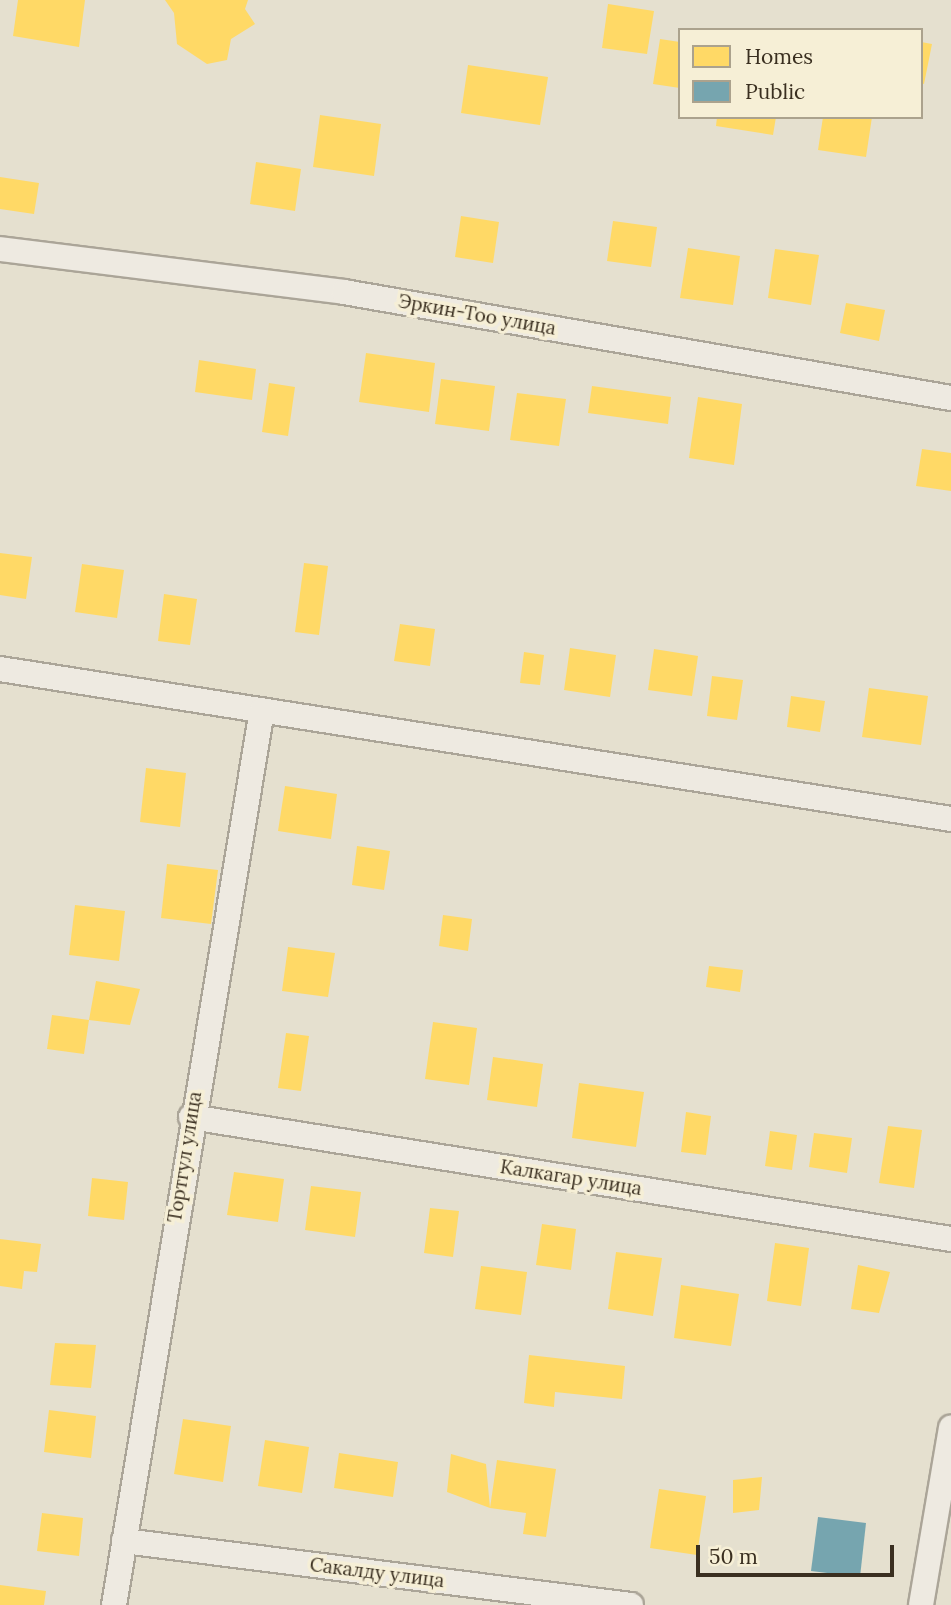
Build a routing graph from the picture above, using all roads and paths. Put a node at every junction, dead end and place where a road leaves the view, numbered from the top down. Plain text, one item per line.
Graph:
1 (0, 249) edge
2 (951, 398) edge
3 (0, 669) edge
4 (262, 710) junction
5 (951, 820) edge
6 (191, 1117) junction
7 (951, 1239) edge
8 (951, 1428) edge
9 (124, 1541) junction
10 (114, 1605) edge
11 (631, 1605) edge
12 (921, 1605) edge

1 - 2 street, Эркин-Тоо улица
3 - 4 street
4 - 5 street
4 - 6 street, Тортгул улица
6 - 7 street, Калкагар улица
6 - 9 street, Тортгул улица
8 - 12 street
9 - 10 street, Тортгул улица
9 - 11 street, Сакалду улица

